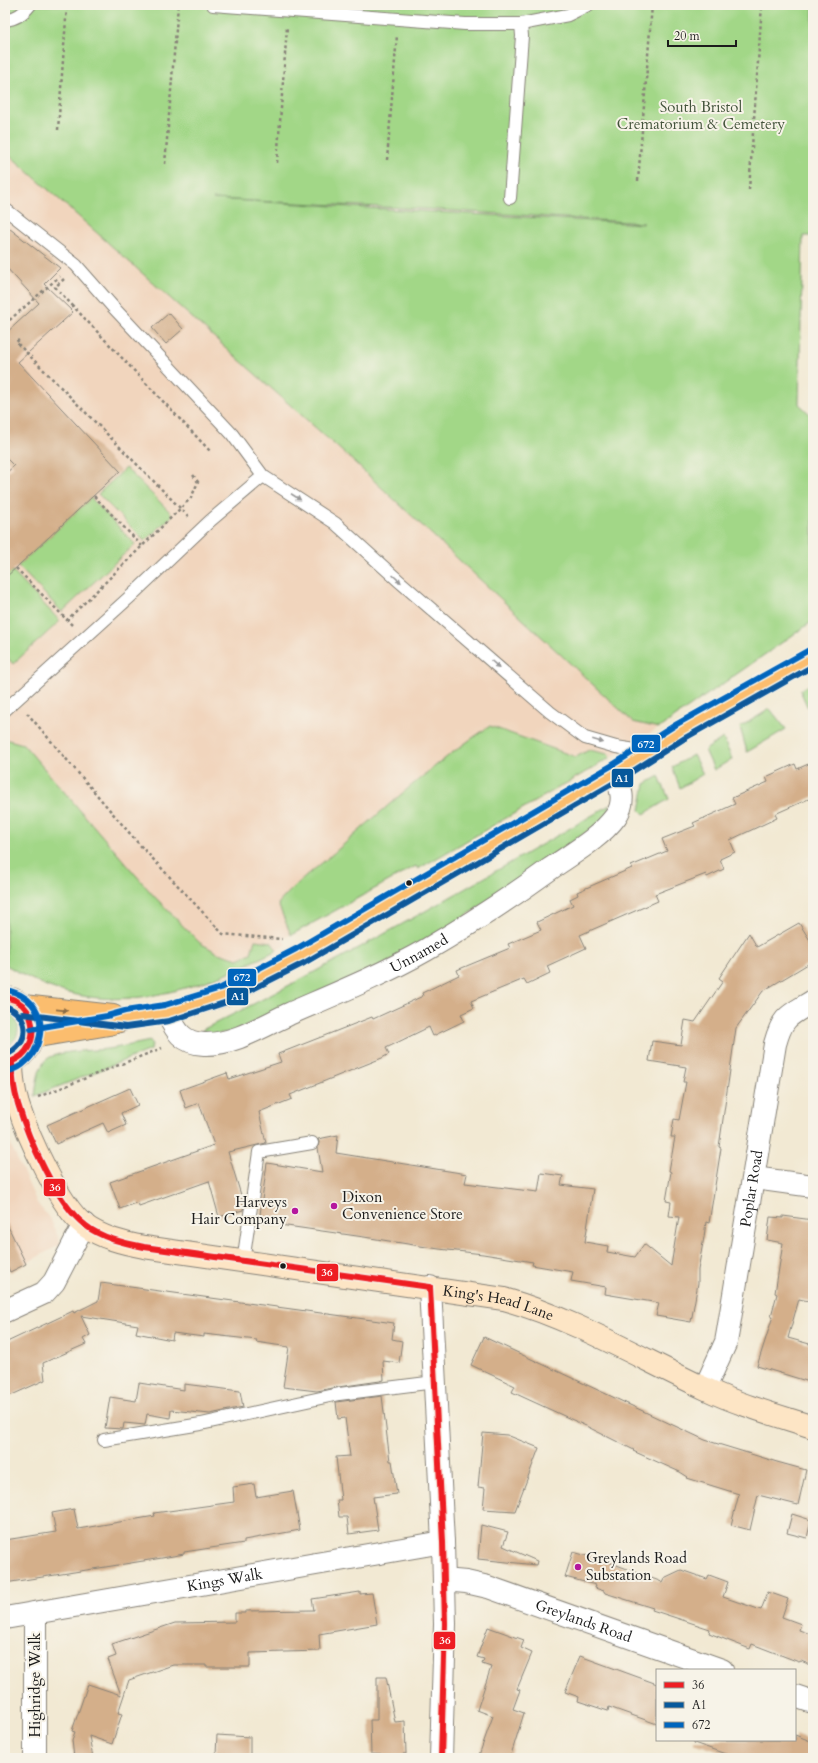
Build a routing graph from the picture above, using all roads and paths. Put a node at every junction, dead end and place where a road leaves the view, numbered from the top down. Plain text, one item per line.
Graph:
1 (30, 5) edge
2 (67, 5) edge
3 (178, 5) edge
4 (213, 5) edge
5 (588, 5) edge
6 (652, 5) edge
7 (762, 5) edge
8 (288, 11) junction
9 (398, 19) junction
10 (5, 20) edge
11 (522, 24) junction
12 (58, 130) dead end
13 (387, 160) dead end
14 (277, 163) dead end
15 (165, 164) dead end
16 (638, 181) dead end
17 (749, 190) dead end
18 (510, 198) dead end
19 (5, 209) edge
20 (5, 324) edge
21 (19, 340) dead end
22 (210, 451) dead end
23 (193, 475) dead end
24 (263, 476) junction
25 (94, 496) dead end
26 (181, 508) junction
27 (202, 529) junction
28 (142, 546) junction
29 (16, 568) dead end
30 (67, 620) junction
31 (75, 629) dead end
32 (813, 657) edge
33 (16, 700) junction
34 (5, 710) edge
35 (649, 752) junction
36 (615, 773) junction
37 (300, 956) junction
38 (14, 1001) edge
39 (813, 1001) edge
40 (168, 1013) junction
41 (126, 1018) junction
42 (32, 1037) junction
43 (185, 1039) junction
44 (8, 1063) edge
45 (18, 1105) junction
46 (312, 1143) dead end
47 (754, 1178) junction
48 (813, 1186) edge
49 (84, 1224) junction
50 (244, 1262) junction
51 (430, 1287) junction
52 (5, 1311) edge
53 (435, 1382) junction
54 (705, 1388) junction
55 (813, 1427) edge
56 (104, 1440) dead end
57 (444, 1542) junction
58 (444, 1580) junction
59 (35, 1613) junction
60 (5, 1618) edge
61 (719, 1669) edge
62 (796, 1696) edge
63 (813, 1702) edge
64 (35, 1758) edge
65 (441, 1758) edge

1 - 10 lane
2 - 12 path
3 - 15 path
4 - 8 lane
5 - 11 lane
6 - 16 path
7 - 17 path
8 - 9 lane
8 - 14 path
9 - 11 lane
9 - 13 path
11 - 18 lane
19 - 24 lane
20 - 22 path
21 - 26 path
23 - 26 path
24 - 27 lane
24 -> 35 lane
25 - 28 path
26 - 27 path
26 - 28 path
27 - 33 lane
28 - 30 path
29 - 30 path
30 - 31 path
32 - 35 highway
33 - 34 lane
33 - 37 path
35 - 36 highway
36 - 37 highway
36 - 43 street, Unnamed
37 - 40 highway
38 -> 41 highway
38 - 42 highway
39 - 47 street, Poplar Road
40 - 41 highway
40 - 43 street
41 - 42 highway
42 - 44 highway
43 - 45 path
44 - 45 street, King's Head Lane
45 - 49 street, King's Head Lane
46 - 50 lane
47 - 48 street
47 - 54 street, Poplar Road
49 - 50 street, King's Head Lane
49 - 52 street
50 - 51 street, King's Head Lane
51 - 53 street
51 - 54 street, King's Head Lane
53 - 56 lane
53 - 57 street
54 - 55 street, King's Head Lane
57 - 58 street
57 - 59 street, Kings Walk
58 - 61 street, Greylands Road
58 - 65 street
59 - 60 street, Kings Walk
59 - 64 street, Highridge Walk
62 - 63 street

